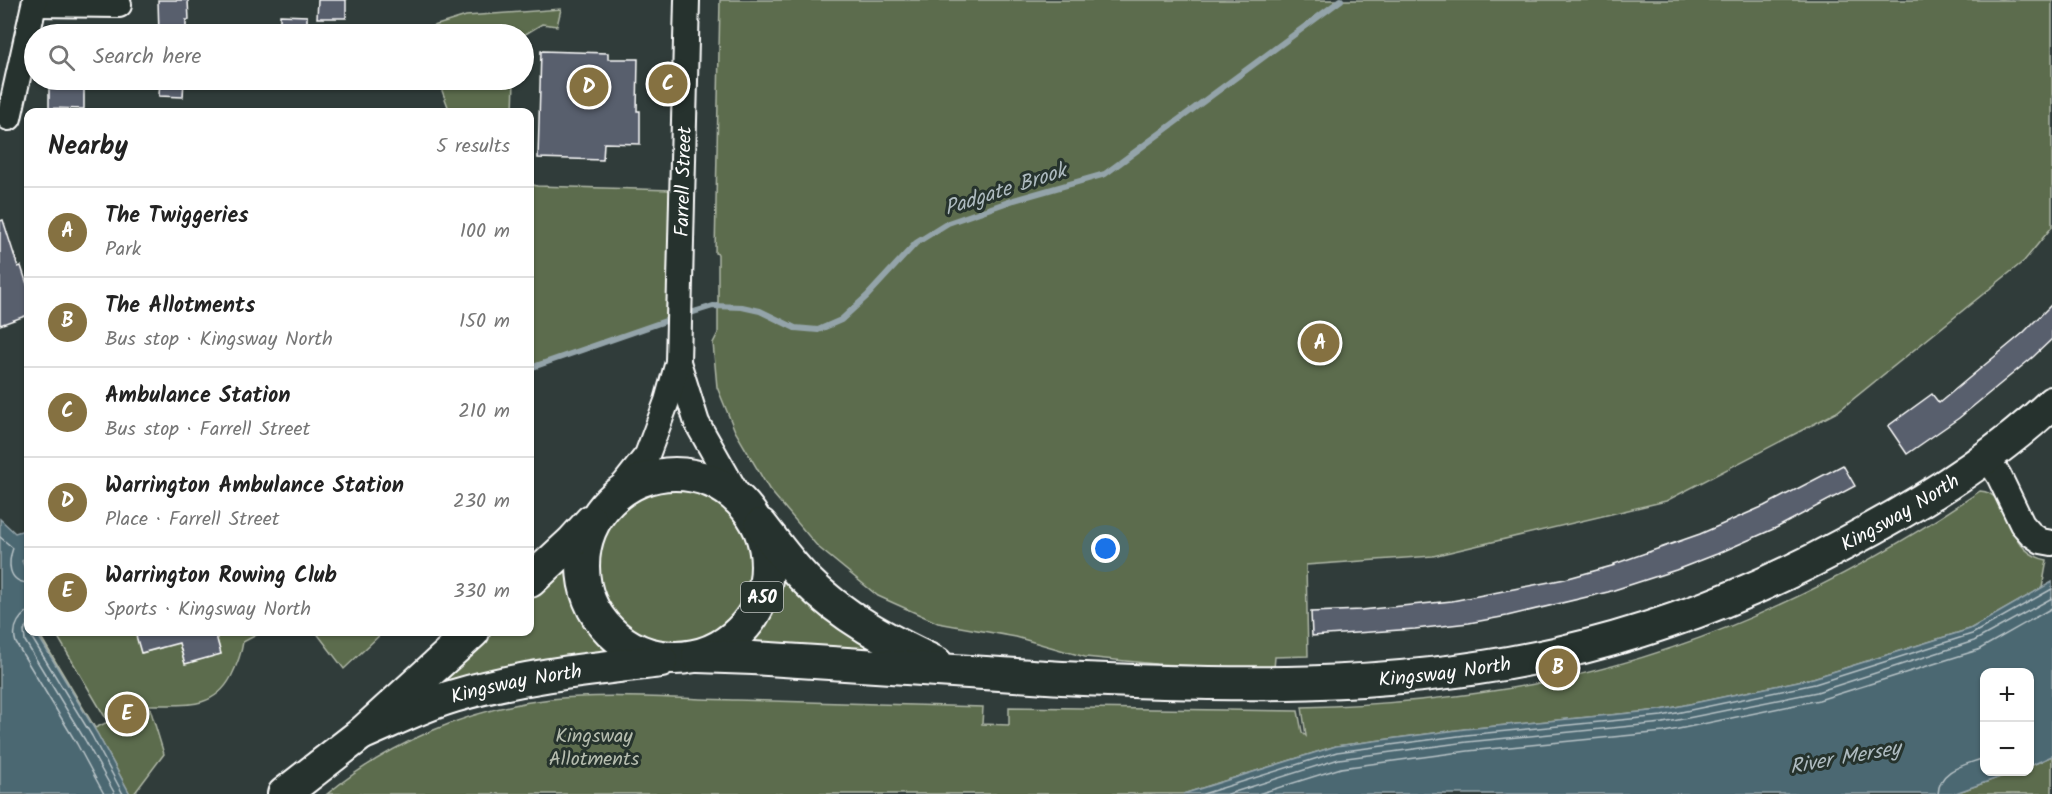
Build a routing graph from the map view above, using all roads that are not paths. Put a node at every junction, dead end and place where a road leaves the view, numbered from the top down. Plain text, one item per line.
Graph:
1 (687, 0) edge
2 (35, 2) edge
3 (119, 5) dead end
4 (30, 24) edge
5 (24, 51) edge
6 (9, 118) dead end
7 (678, 355) junction
8 (2052, 403) edge
9 (1986, 456) junction
10 (609, 501) junction
11 (747, 508) junction
12 (2052, 543) edge
13 (534, 577) edge
14 (469, 636) edge
15 (687, 658) junction
16 (953, 671) junction
17 (361, 734) junction
18 (284, 794) edge

1 - 7 street, Farrell Street
2 - 3 street
2 - 4 street
5 - 6 street
7 - 10 street, Farrell Street
7 - 11 street, Farrell Street
8 - 9 main road, Kingsway North / A50
9 - 12 street
9 - 16 main road, Kingsway North / A50
10 - 11 main road, A50
10 - 13 main road, A50
10 - 15 main road, A50
11 - 15 main road, A50
11 - 16 main road, Kingsway North / A50
14 - 17 main road, Kingsway North / A50
15 - 16 main road, Kingsway North / A50
15 - 17 main road, Kingsway North / A50
17 - 18 main road, Kingsway North / A50

